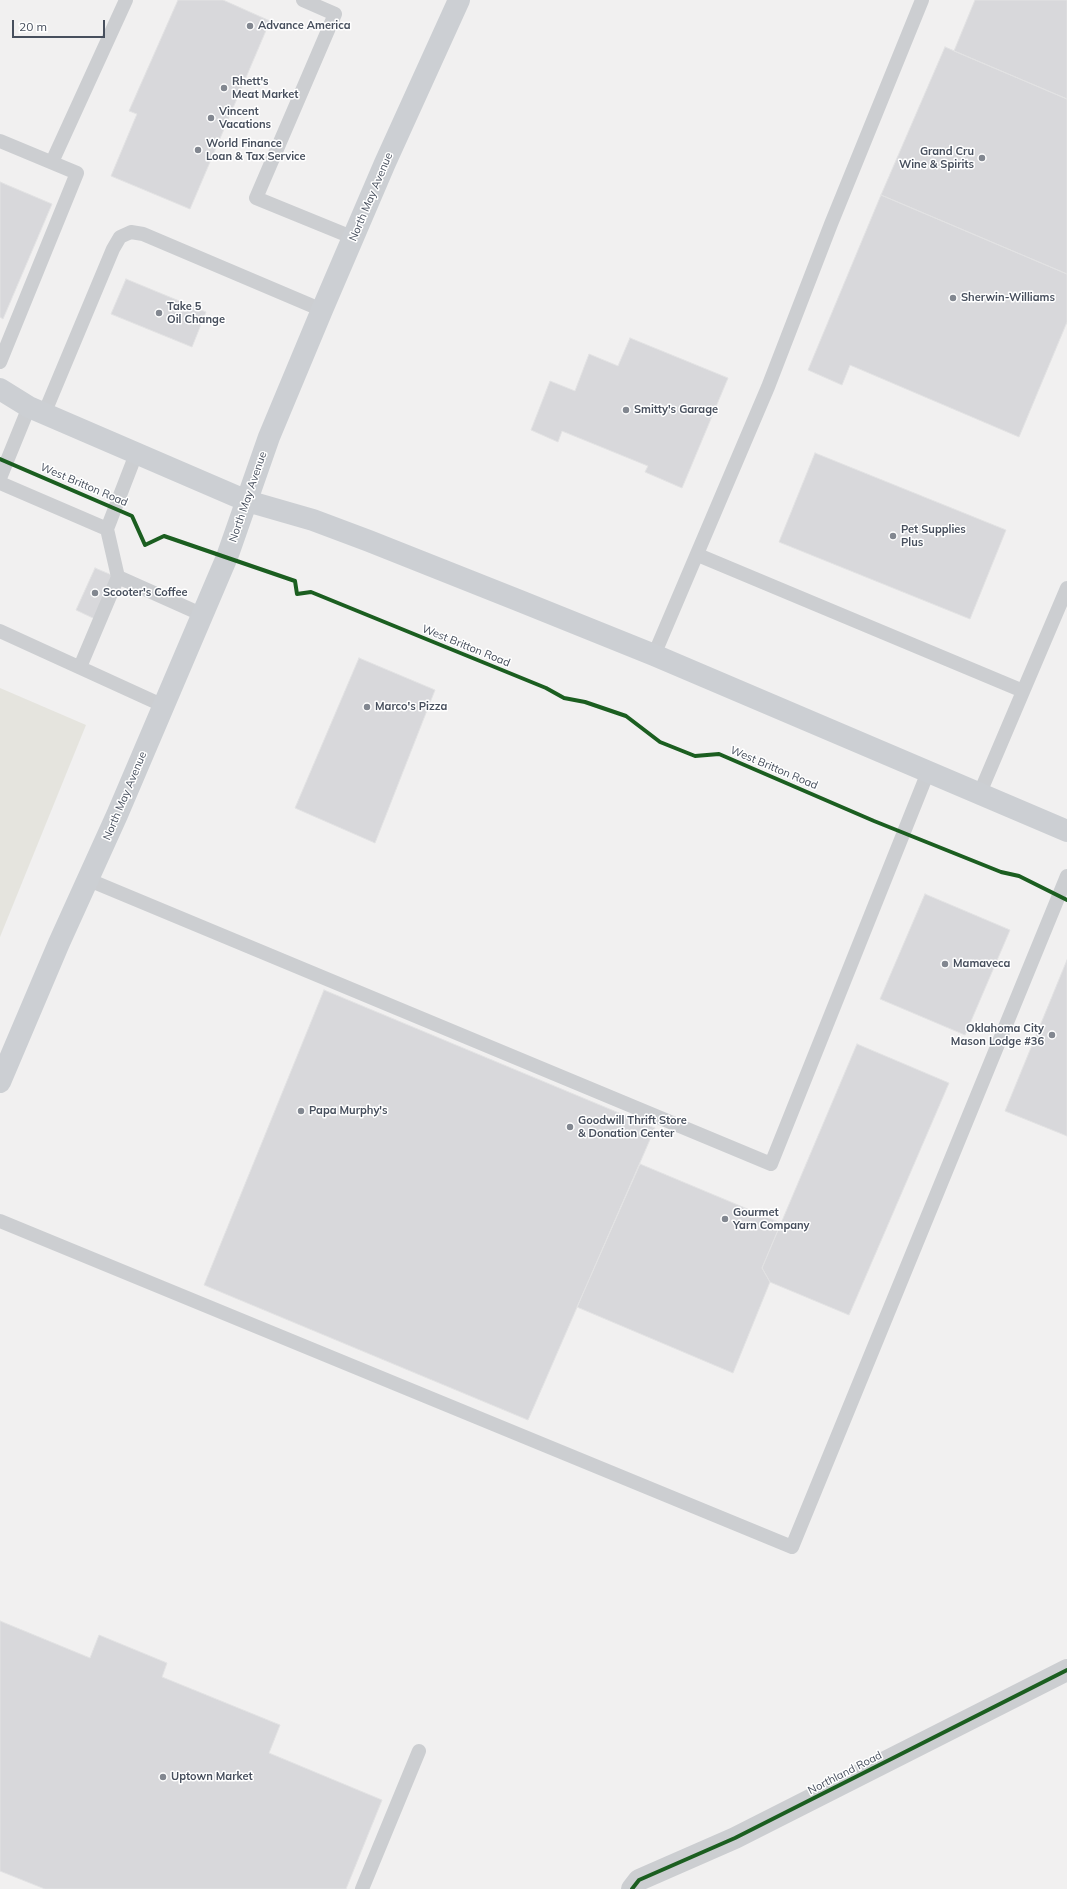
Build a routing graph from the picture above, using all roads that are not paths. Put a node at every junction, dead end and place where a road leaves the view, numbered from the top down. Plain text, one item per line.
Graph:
1 (126, 0) edge
2 (304, 0) edge
3 (459, 0) edge
4 (922, 0) edge
5 (0, 141) edge
6 (52, 162) junction
7 (354, 238) junction
8 (322, 310) junction
9 (0, 362) edge
10 (0, 389) edge
11 (36, 411) junction
12 (136, 454) junction
13 (0, 478) edge
14 (0, 484) edge
15 (247, 501) junction
16 (107, 529) junction
17 (698, 555) junction
18 (118, 577) junction
19 (1067, 588) edge
20 (203, 616) junction
21 (0, 631) edge
22 (654, 655) junction
23 (80, 667) junction
24 (1023, 691) junction
25 (164, 706) junction
26 (928, 772) junction
27 (979, 794) junction
28 (1067, 831) edge
29 (1067, 876) edge
30 (89, 880) junction
31 (0, 1082) edge
32 (0, 1221) edge
33 (1067, 1670) edge
34 (419, 1751) dead end
35 (362, 1889) edge
36 (632, 1889) edge

1 - 6 lane
2 - 7 lane
3 - 7 main road, North May Avenue
4 - 17 lane
5 - 6 lane
6 - 9 lane
7 - 8 main road, North May Avenue
8 - 11 lane
8 - 15 main road, North May Avenue
10 - 11 main road
11 - 12 main road
11 - 13 lane
12 - 15 main road
12 - 16 lane
14 - 16 lane
15 - 20 main road, North May Avenue
15 - 22 main road
16 - 18 lane
17 - 22 lane
17 - 24 lane
18 - 20 lane
18 - 23 lane
19 - 24 lane
20 - 25 main road, North May Avenue
21 - 23 lane
22 - 26 main road
23 - 25 lane
24 - 27 lane
25 - 30 main road, North May Avenue
26 - 27 main road
26 - 30 lane
27 - 28 main road
29 - 32 lane
30 - 31 main road, North May Avenue
33 - 36 street, Northland Road
34 - 35 lane

